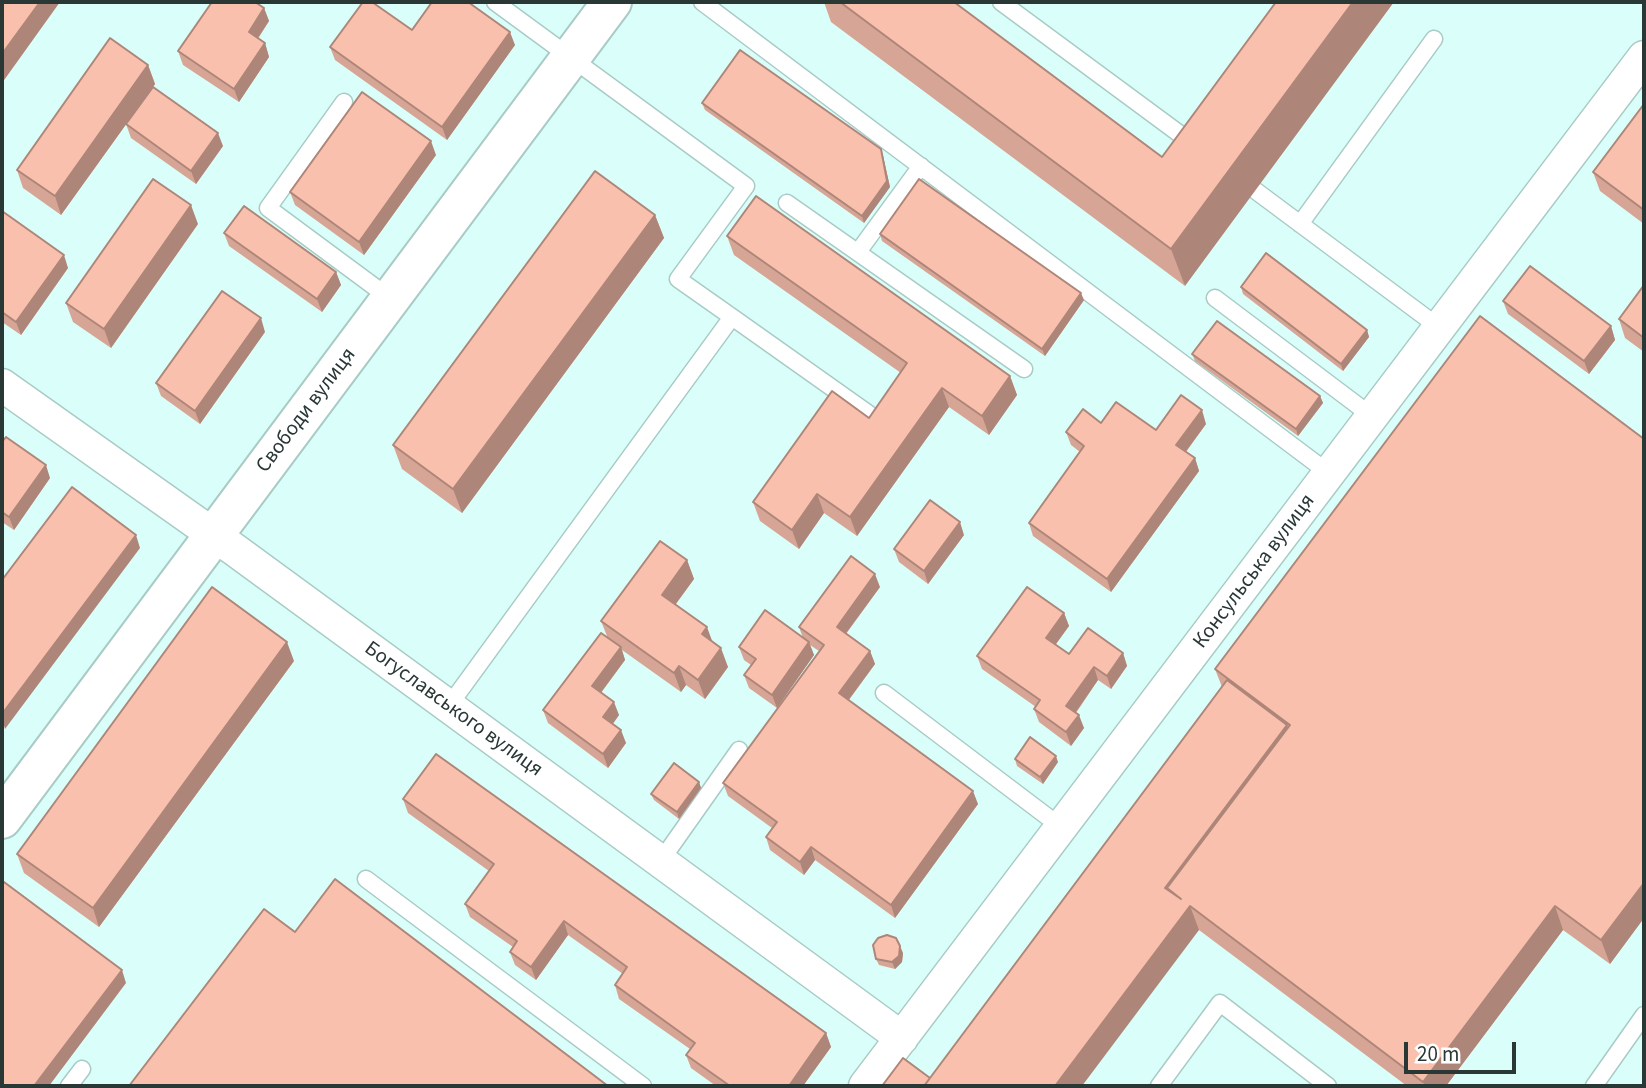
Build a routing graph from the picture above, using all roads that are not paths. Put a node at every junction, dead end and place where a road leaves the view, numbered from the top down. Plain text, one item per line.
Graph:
1 (495, 2) edge
2 (612, 2) edge
3 (702, 2) edge
4 (1001, 2) edge
5 (1434, 39) dead end
6 (571, 57) junction
7 (1644, 57) edge
8 (344, 102) dead end
9 (1206, 154) edge
10 (920, 166) junction
11 (1256, 191) dead end
12 (787, 203) dead end
13 (1300, 223) junction
14 (858, 252) junction
15 (1215, 298) dead end
16 (391, 299) junction
17 (732, 317) junction
18 (1440, 328) junction
19 (1024, 369) dead end
20 (2, 384) edge
21 (869, 414) edge
22 (1373, 417) junction
23 (1330, 474) junction
24 (214, 536) junction
25 (884, 693) dead end
26 (448, 707) junction
27 (739, 750) dead end
28 (2, 819) edge
29 (1061, 827) junction
30 (660, 862) junction
31 (366, 879) dead end
32 (1644, 1015) edge
33 (902, 1038) junction
34 (82, 1069) dead end
35 (69, 1086) edge
36 (643, 1086) edge
37 (865, 1086) edge
38 (1159, 1086) edge
39 (1328, 1086) edge
40 (1594, 1086) edge

1 - 6 lane
2 - 6 main road, Свободи вулиця
3 - 10 lane
4 - 9 lane
5 - 13 lane
6 - 16 main road, Свободи вулиця
6 - 17 lane
7 - 18 street, Консульська вулиця
8 - 16 lane
10 - 14 lane
10 - 23 lane
11 - 13 lane
12 - 14 lane
13 - 18 lane
14 - 19 lane
15 - 22 lane
16 - 24 main road, Свободи вулиця
17 - 21 lane
17 - 26 lane
18 - 22 street, Консульська вулиця
20 - 24 street, Богуславського вулиця
22 - 23 street, Консульська вулиця
23 - 29 street, Консульська вулиця
24 - 26 street, Богуславського вулиця
24 - 28 main road, Свободи вулиця
25 - 29 lane
26 - 30 street, Богуславського вулиця
27 - 30 lane
29 - 33 street, Консульська вулиця
30 - 33 street, Богуславського вулиця
31 - 36 lane
32 - 40 lane
33 - 37 street, Консульська вулиця
34 - 35 lane
38 - 39 lane

